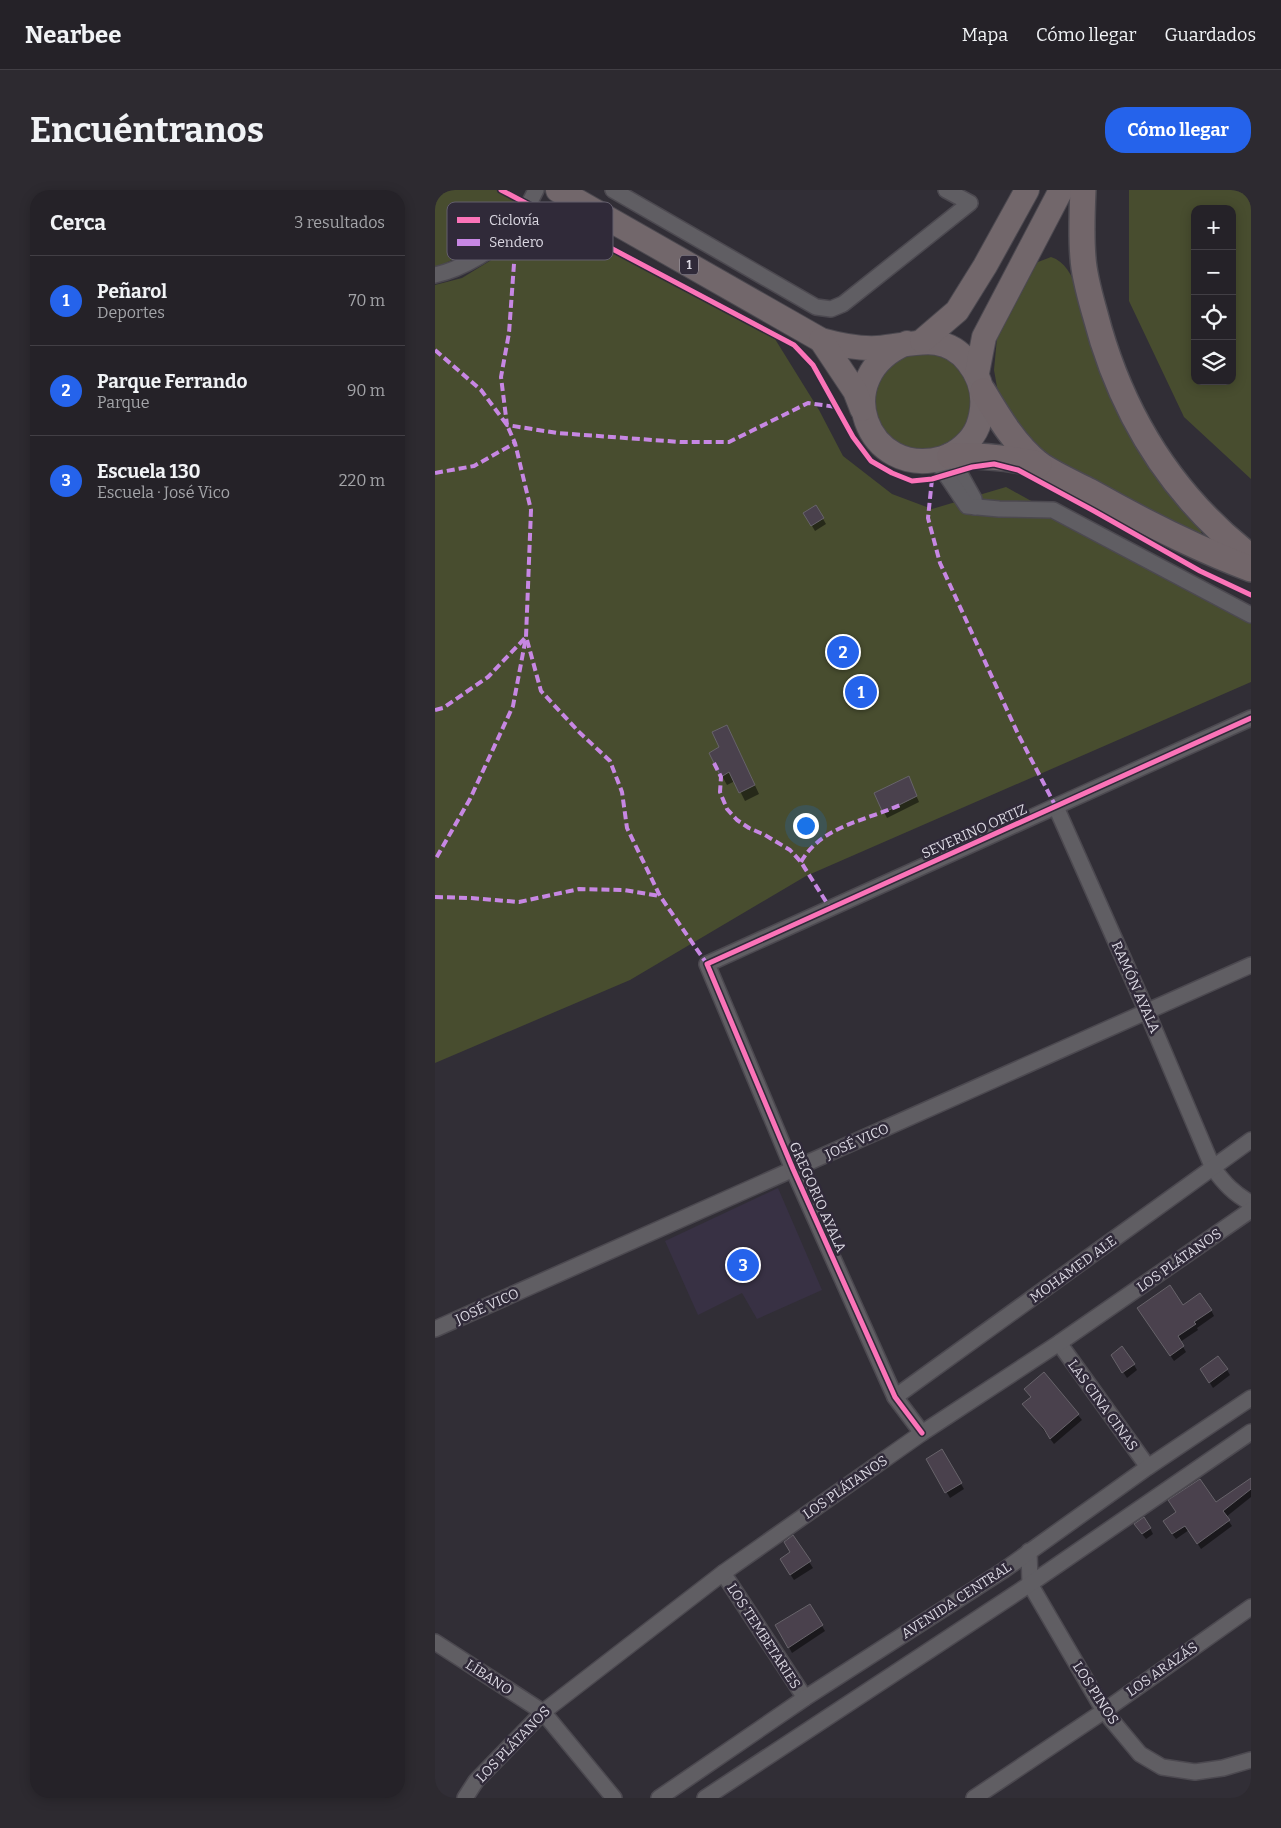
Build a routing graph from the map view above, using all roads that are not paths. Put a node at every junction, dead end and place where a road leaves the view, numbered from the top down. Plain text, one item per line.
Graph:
1 (536, 190) edge
2 (558, 190) edge
3 (613, 190) edge
4 (946, 190) edge
5 (1027, 190) edge
6 (1061, 190) edge
7 (1083, 190) edge
8 (583, 196) edge
9 (529, 202) edge
10 (613, 214) edge
11 (472, 260) edge
12 (435, 275) edge
13 (821, 340) junction
14 (915, 342) junction
15 (980, 382) junction
16 (866, 421) junction
17 (943, 458) junction
18 (1039, 464) junction
19 (1251, 557) edge
20 (1251, 569) edge
21 (1251, 615) edge
22 (1251, 718) edge
23 (1056, 807) junction
24 (707, 964) joint
25 (1251, 965) edge
26 (1147, 1012) junction
27 (1251, 1140) edge
28 (1213, 1168) junction
29 (793, 1169) junction
30 (1251, 1203) edge
31 (1251, 1210) edge
32 (435, 1329) edge
33 (1059, 1343) junction
34 (895, 1398) junction
35 (1251, 1398) edge
36 (1251, 1432) edge
37 (922, 1433) junction
38 (1148, 1467) junction
39 (1029, 1551) junction
40 (1004, 1570) junction
41 (723, 1573) junction
42 (1029, 1584) junction
43 (1251, 1607) edge
44 (435, 1642) edge
45 (805, 1698) junction
46 (1104, 1710) junction
47 (543, 1712) junction
48 (1251, 1760) edge
49 (465, 1798) edge
50 (614, 1798) edge
51 (659, 1798) edge
52 (705, 1798) edge
53 (974, 1798) edge

1 - 9 street
2 - 8 main road, 1
3 - 4 street
5 - 14 main road
6 - 15 main road
7 - 19 highway
10 - 13 main road, 1
11 - 12 street
13 - 14 main road, 1
13 - 16 main road, 1
14 - 15 main road, 1
14 - 16 main road, 1
15 - 17 main road
15 - 18 highway, 1
16 - 17 main road, 1
17 - 18 highway, 1
17 - 21 street
18 - 20 highway, 1
22 - 23 street, SEVERINO ORTIZ
23 - 24 street, SEVERINO ORTIZ
23 - 26 street, RAMÓN AYALA
24 - 29 street, GREGORIO AYALA
25 - 26 street, JOSÉ VICO
26 - 28 street, RAMÓN AYALA
26 - 29 street, JOSÉ VICO
27 - 28 street, MOHAMED ALE
28 - 30 street, RAMÓN AYALA
28 - 34 street, MOHAMED ALE
29 - 32 street, JOSÉ VICO
29 - 34 street, GREGORIO AYALA
31 - 33 street, LOS PLÁTANOS
33 - 37 street, LOS PLÁTANOS
33 - 38 street, LAS CINA CINAS
34 - 37 street, GREGORIO AYALA
35 - 38 street, AVENIDA CENTRAL
36 - 42 street, AVENIDA CENTRAL
37 - 41 street, LOS PLÁTANOS
38 - 39 street, AVENIDA CENTRAL
39 - 40 street, AVENIDA CENTRAL
39 - 42 street
40 - 42 street
40 - 45 street, AVENIDA CENTRAL
41 - 45 street, LOS TEMBETARIES
41 - 47 street, LOS PLÁTANOS
42 - 46 street, LOS PINOS
42 - 52 street, AVENIDA CENTRAL
43 - 46 street, LOS ARAZÁS
44 - 47 street, LÍBANO
45 - 51 street, AVENIDA CENTRAL
46 - 48 street, LOS PINOS
46 - 53 street, LOS ARAZÁS
47 - 49 street, LOS PLÁTANOS
47 - 50 street

